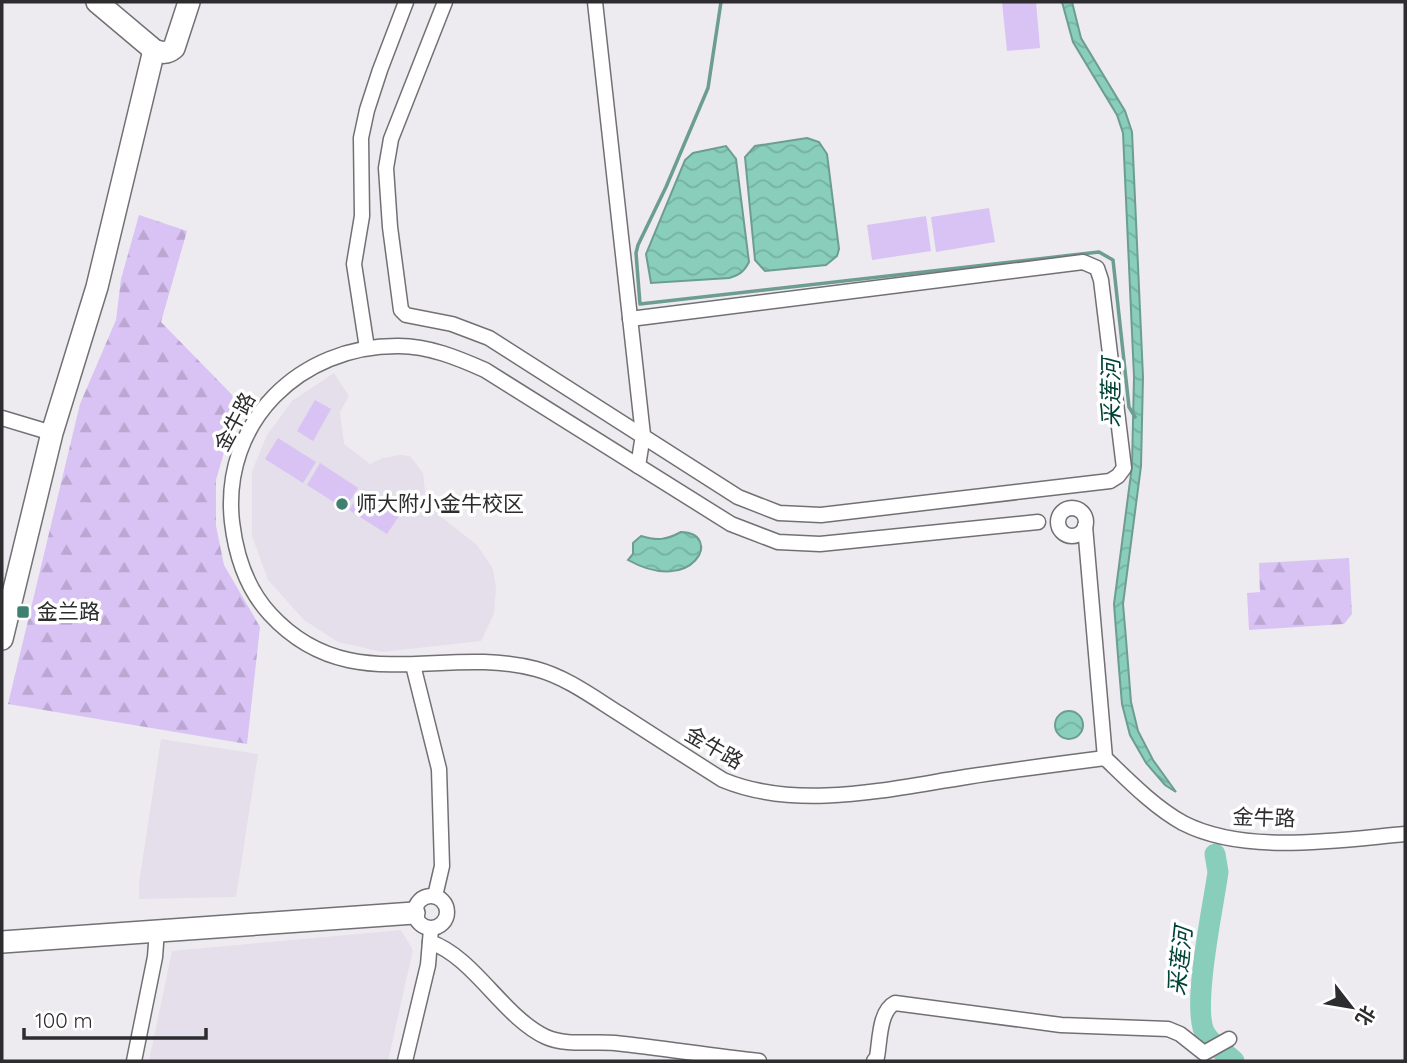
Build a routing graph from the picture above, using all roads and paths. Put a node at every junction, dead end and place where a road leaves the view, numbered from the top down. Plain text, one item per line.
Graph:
1 (97, 2) edge
2 (189, 2) edge
3 (406, 2) edge
4 (445, 2) edge
5 (595, 2) edge
6 (154, 50) junction
7 (630, 319) junction
8 (367, 348) junction
9 (2, 418) edge
10 (52, 433) junction
11 (643, 435) junction
12 (639, 466) junction
13 (1076, 484) junction
14 (1071, 508) junction
15 (1038, 522) junction
16 (1085, 526) junction
17 (1065, 534) junction
18 (1088, 561) junction
19 (2, 639) edge
20 (413, 665) junction
21 (1105, 758) junction
22 (1405, 834) edge
23 (435, 896) junction
24 (414, 913) junction
25 (157, 930) junction
26 (430, 935) junction
27 (2, 942) edge
28 (1229, 1039) dead end
29 (134, 1061) edge
30 (405, 1061) edge
31 (760, 1061) edge
32 (874, 1061) edge

1 - 6 street
2 - 6 street
3 - 8 street
4 - 11 street
5 - 7 street
6 - 10 street
7 - 11 street
7 - 13 street
8 - 12 street, 金牛路
8 - 20 street, 金牛路
9 - 10 street
10 - 19 street
11 - 12 street
11 - 13 street
12 - 15 street, 金牛路
13 - 14 street
14 - 15 street
14 - 16 street
14 - 17 street
15 - 17 street
16 - 17 street
16 - 18 street
17 - 18 street
18 - 21 street
20 - 21 street, 金牛路
20 - 23 street
21 - 22 street, 金牛路
23 - 24 street
23 - 26 street
24 - 25 street
24 - 26 street
25 - 27 street
25 - 29 street
26 - 30 street
26 - 31 street
28 - 32 street

